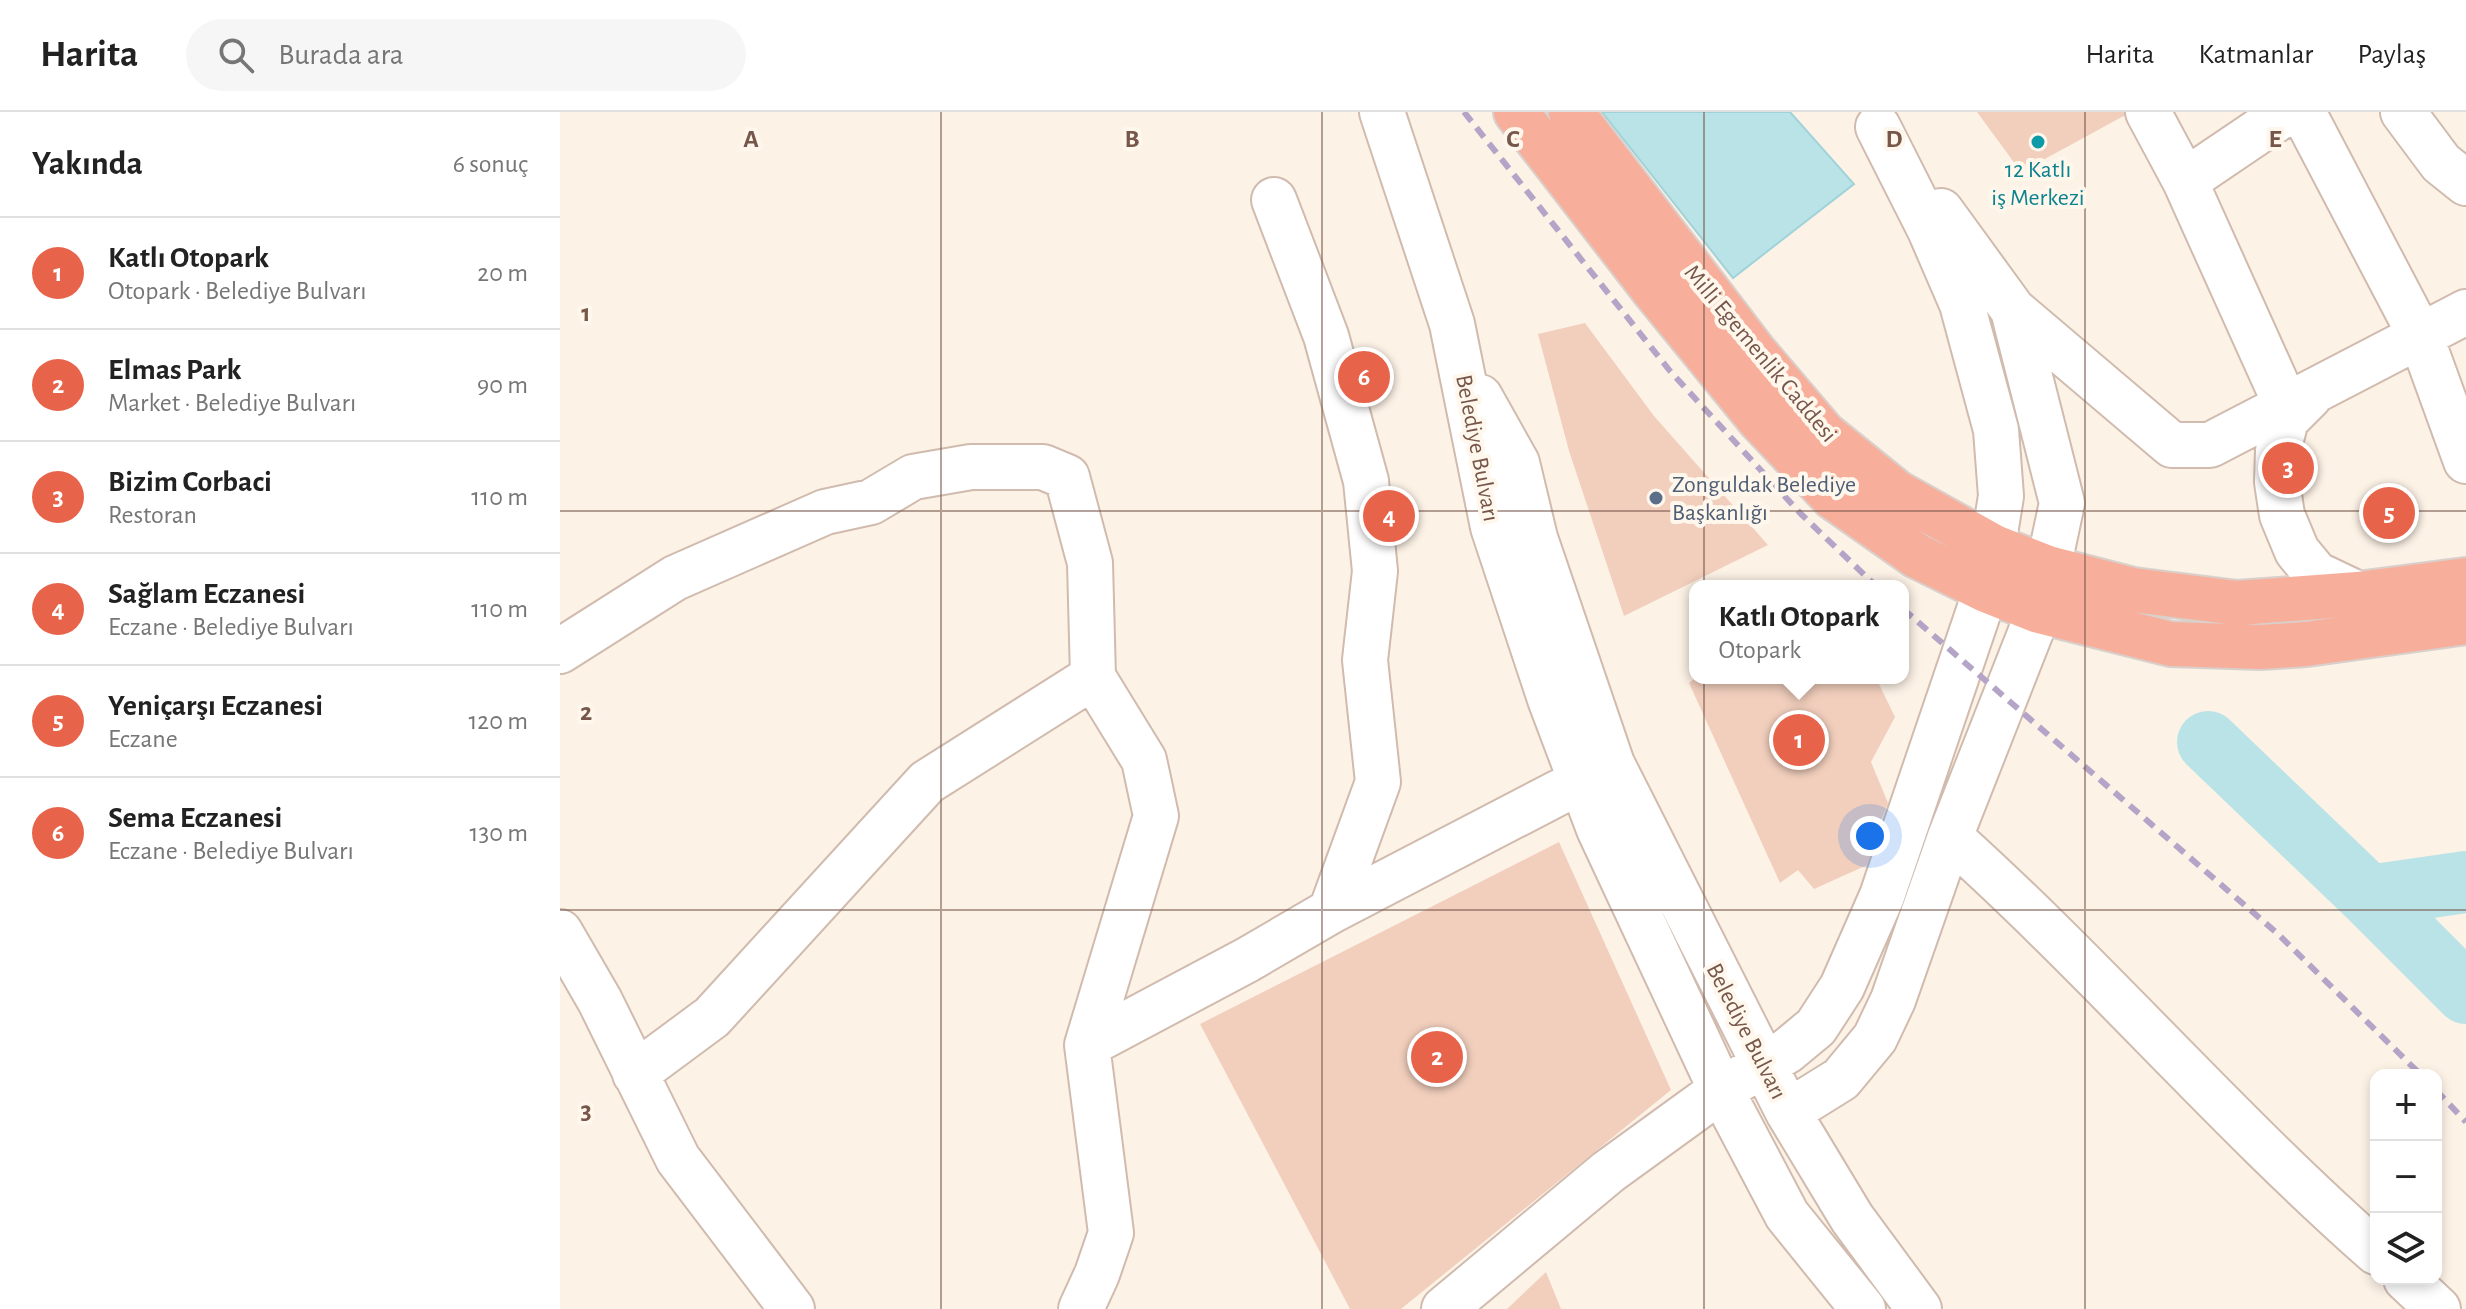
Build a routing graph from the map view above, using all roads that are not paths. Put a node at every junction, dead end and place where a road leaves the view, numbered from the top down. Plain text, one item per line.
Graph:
1 (1382, 112) edge
2 (1516, 112) edge
3 (1571, 112) edge
4 (2148, 112) edge
5 (2287, 112) edge
6 (2303, 112) edge
7 (2403, 112) edge
8 (1871, 119) edge
9 (2185, 181) junction
10 (2466, 183) edge
11 (1274, 200) dead end
12 (2013, 310) junction
13 (2466, 312) edge
14 (2421, 337) junction
15 (2302, 396) junction
16 (2466, 461) edge
17 (1994, 547) junction
18 (2048, 568) junction
19 (2466, 580) edge
20 (1986, 590) junction
21 (2358, 594) junction
22 (2039, 611) junction
23 (2466, 622) edge
24 (560, 651) edge
25 (1093, 677) junction
26 (1596, 773) junction
27 (1950, 837) junction
28 (1331, 911) junction
29 (560, 932) edge
30 (1087, 1045) junction
31 (1763, 1063) junction
32 (635, 1074) junction
33 (1721, 1090) junction
34 (1788, 1112) junction
35 (2370, 1247) edge
36 (2412, 1285) edge
37 (792, 1309) edge
38 (1081, 1309) edge
39 (1444, 1309) edge
40 (1863, 1309) edge
41 (1919, 1309) edge
42 (2438, 1309) edge

1 - 26 street, Belediye Bulvarı
2 - 20 highway
3 - 17 highway, Milli Egemenlik Caddesi
4 - 9 street
5 - 9 street
6 - 14 street
7 - 10 street
8 - 12 street
8 - 17 street
9 - 15 street
11 - 28 street
12 - 15 street
12 - 18 street
13 - 14 street
14 - 15 street
14 - 16 street
15 - 21 street
17 - 18 highway, Milli Egemenlik Caddesi
17 - 20 street
18 - 21 highway, Milli Egemenlik Caddesi
18 - 22 street
19 - 21 highway, Milli Egemenlik Caddesi
20 - 22 highway
20 - 31 street
22 - 23 highway
22 - 27 street
24 - 25 street
25 - 30 street
25 - 32 street
26 - 28 street
26 - 31 street, Belediye Bulvarı
26 - 33 street, Belediye Bulvarı
27 - 34 street
27 - 35 street
28 - 30 street
29 - 32 street
30 - 38 street
31 - 33 street
31 - 34 street, Belediye Bulvarı
32 - 37 street
33 - 39 street
33 - 40 street, Belediye Bulvarı
34 - 41 street, Belediye Bulvarı
36 - 42 street

